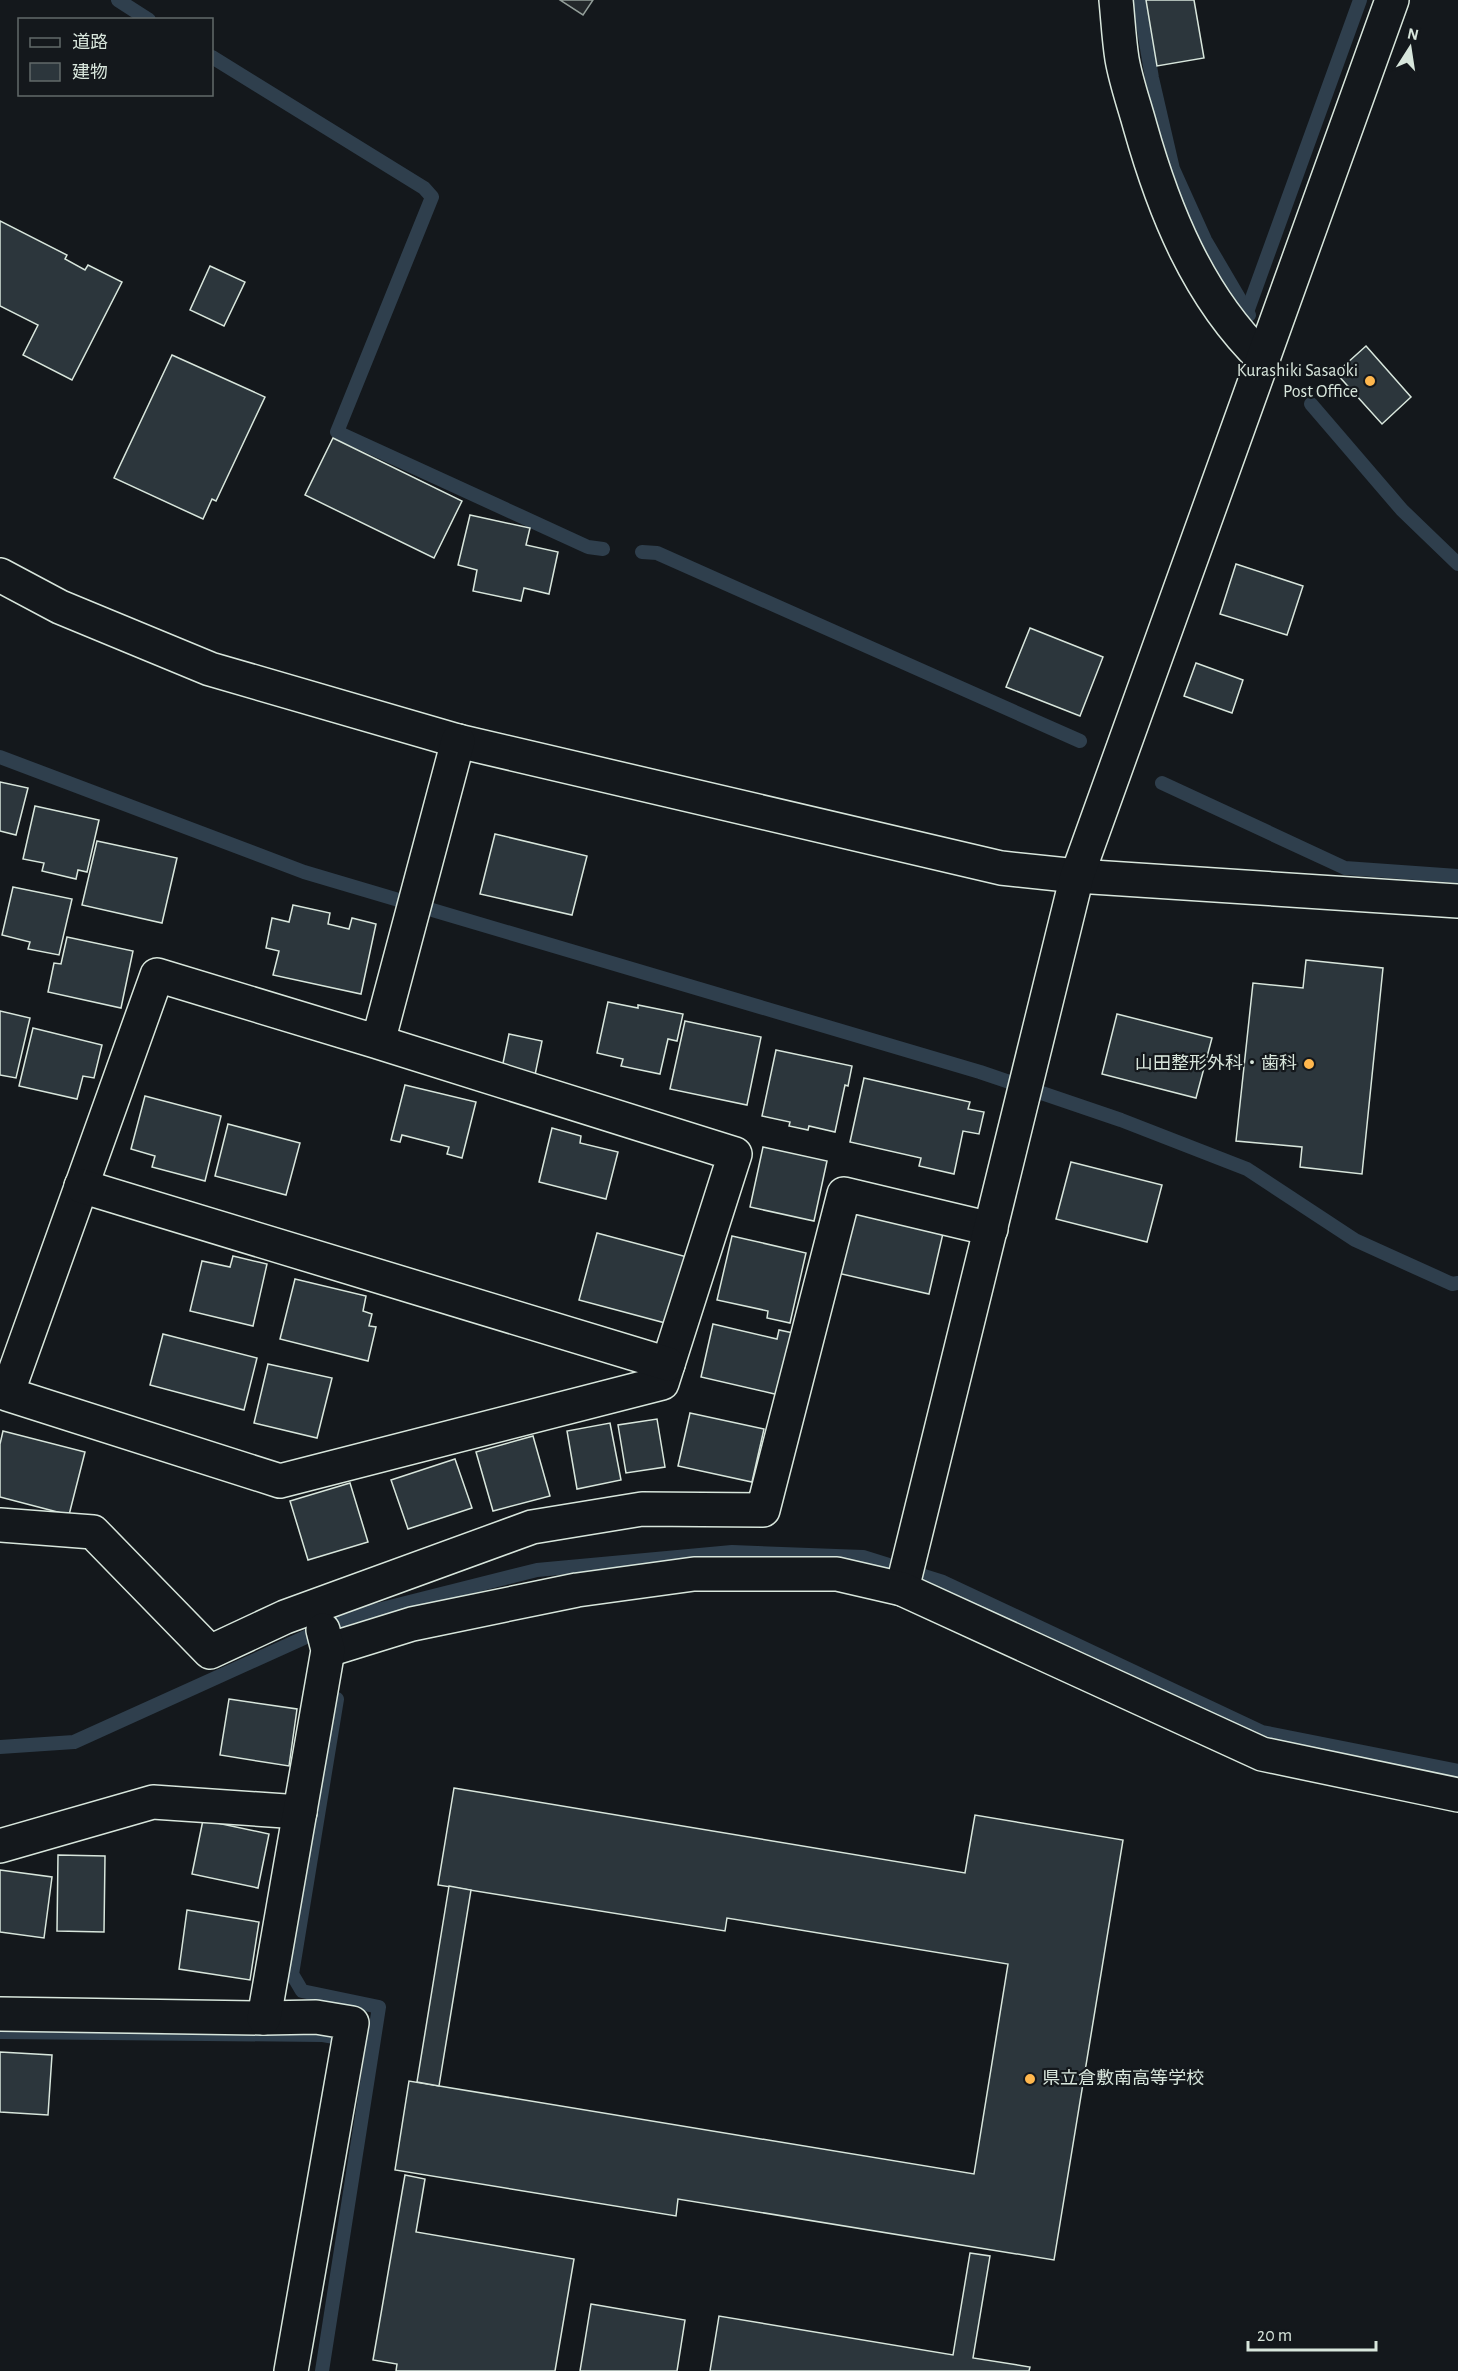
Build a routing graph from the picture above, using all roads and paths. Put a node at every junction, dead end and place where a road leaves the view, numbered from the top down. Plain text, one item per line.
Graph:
1 (1116, 0) edge
2 (1392, 0) edge
3 (1263, 358) junction
4 (0, 575) edge
5 (458, 741) junction
6 (1077, 876) junction
7 (1458, 901) edge
8 (378, 1042) junction
9 (81, 1186) junction
10 (991, 1229) junction
11 (668, 1364) junction
12 (0, 1525) edge
13 (903, 1584) junction
14 (323, 1628) junction
15 (1458, 1795) edge
16 (300, 1812) junction
17 (0, 1846) edge
18 (0, 2014) edge
19 (264, 2018) junction
20 (291, 2371) edge

1 - 3 street
2 - 3 street
3 - 6 street
4 - 5 street
5 - 6 street
5 - 8 street
6 - 7 street
6 - 10 street
8 - 9 street
8 - 11 street
9 - 11 street
9 - 11 street
10 - 13 street
10 - 14 street
12 - 14 street
13 - 14 street
13 - 15 street
14 - 16 street
16 - 17 street
16 - 19 street
18 - 19 street
19 - 20 street

